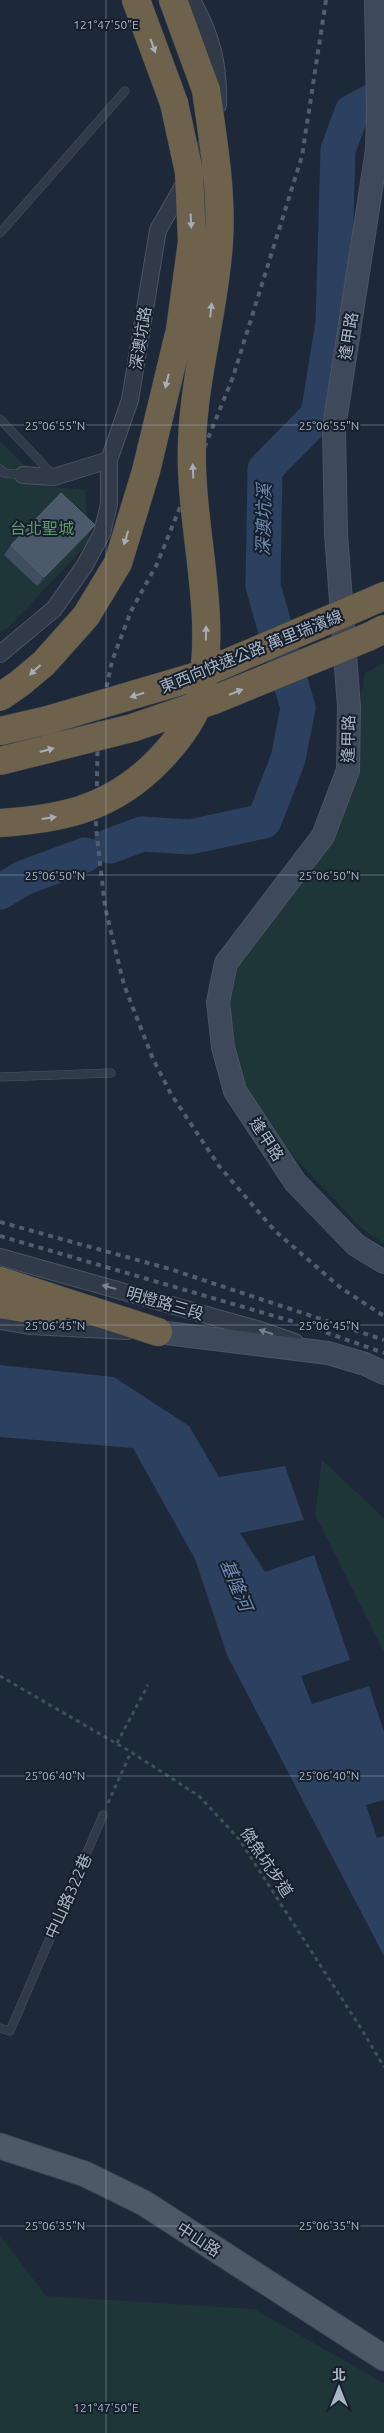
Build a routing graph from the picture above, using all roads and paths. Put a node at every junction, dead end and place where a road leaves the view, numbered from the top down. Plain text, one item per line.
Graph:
1 (136, 0) edge
2 (173, 0) edge
3 (192, 0) edge
4 (376, 0) edge
5 (125, 91) dead end
6 (380, 117) edge
7 (0, 233) edge
8 (0, 419) edge
9 (109, 460) junction
10 (0, 469) edge
11 (23, 475) joint
12 (54, 477) junction
13 (372, 601) edge
14 (376, 633) edge
15 (0, 654) edge
16 (0, 697) edge
17 (0, 731) edge
18 (0, 761) edge
19 (0, 822) edge
20 (110, 1073) dead end
21 (0, 1077) edge
22 (0, 1257) edge
23 (384, 1262) edge
24 (0, 1281) edge
25 (0, 1304) edge
26 (0, 1321) edge
27 (158, 1332) junction
28 (328, 1353) junction
29 (384, 1373) edge
30 (0, 1676) edge
31 (148, 1686) dead end
32 (117, 1743) junction
33 (131, 1752) junction
34 (102, 1815) joint
35 (0, 2028) edge
36 (384, 2067) edge
37 (0, 2146) edge
38 (384, 2358) edge

1 -> 16 highway, bridge
19 -> 2 highway, bridge
3 - 9 street, 深澳坑路
4 - 6 main road, 逢甲路
5 - 7 lane
6 - 23 main road, 逢甲路
8 - 12 lane
9 - 12 street
9 - 15 street, 深澳坑路
10 - 11 lane
11 - 12 street
13 -> 17 highway, 東西向快速公路 萬里瑞濱線, bridge
18 -> 14 highway, 東西向快速公路 萬里瑞濱線, bridge
20 - 21 lane
28 -> 22 street, 明燈路三段
24 - 27 highway
25 - 27 highway
26 - 27 street, 明燈路三段
27 - 28 main road, 明燈路三段
28 - 29 main road, 明燈路三段
30 - 32 path, 傑魚坑步道
31 - 32 path
32 - 33 path, 傑魚坑步道
33 - 34 path
33 - 36 path, 傑魚坑步道
34 - 35 lane, 中山路322巷
37 - 38 main road, 中山路

